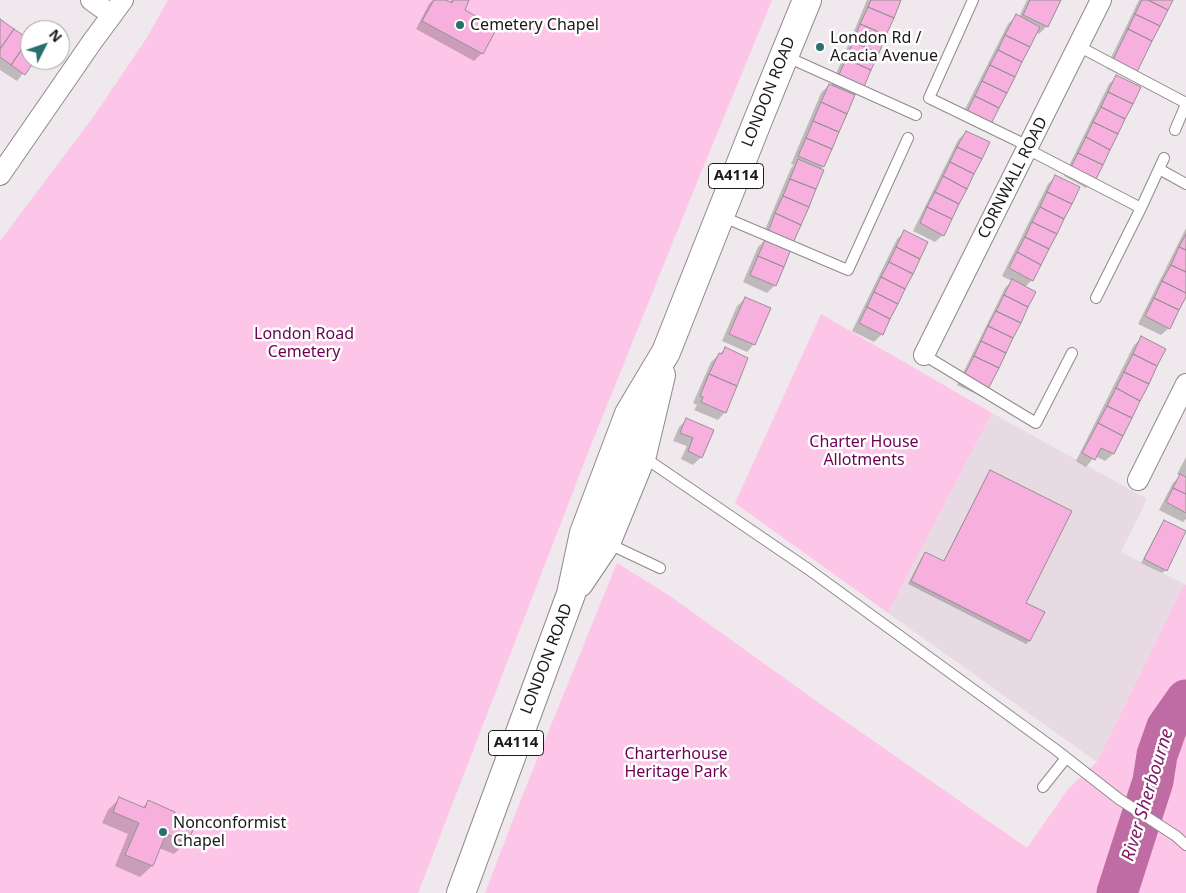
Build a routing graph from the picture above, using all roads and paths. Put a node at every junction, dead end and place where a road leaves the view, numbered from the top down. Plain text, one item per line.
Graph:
1 (91, 0) edge
2 (807, 0) edge
3 (973, 0) edge
4 (1101, 0) edge
5 (118, 7) edge
6 (1078, 46) junction
7 (784, 56) junction
8 (1186, 103) edge
9 (916, 115) dead end
10 (1175, 130) dead end
11 (908, 138) dead end
12 (1028, 148) junction
13 (1164, 158) dead end
14 (1159, 169) junction
15 (0, 175) edge
16 (1186, 184) edge
17 (1141, 208) junction
18 (720, 216) junction
19 (1096, 298) dead end
20 (666, 352) junction
21 (1072, 353) dead end
22 (924, 356) joint
23 (1186, 384) edge
24 (642, 455) junction
25 (1138, 480) dead end
26 (606, 543) junction
27 (660, 568) dead end
28 (572, 594) junction
29 (1066, 758) junction
30 (1043, 787) dead end
31 (1186, 845) edge
32 (461, 893) edge

1 - 5 street
2 - 7 highway, LONDON ROAD / A4114
3 - 12 lane
4 - 6 street, CORNWALL ROAD
5 - 15 street
6 - 8 lane
6 - 12 street, CORNWALL ROAD
7 - 9 lane
7 - 18 highway, LONDON ROAD / A4114
8 - 10 lane
11 - 18 lane
12 - 17 lane
12 - 22 street, CORNWALL ROAD
13 - 14 lane
14 - 16 lane
14 - 17 lane
17 - 19 lane
18 - 20 highway, LONDON ROAD / A4114
20 - 24 highway, LONDON ROAD / A4114
20 - 28 highway, LONDON ROAD / A4114
21 - 22 lane
23 - 25 street
24 - 26 highway, LONDON ROAD / A4114
24 - 29 lane
26 - 27 lane
26 - 28 highway, LONDON ROAD / A4114
28 - 32 highway, LONDON ROAD / A4114
29 - 30 lane
29 - 31 lane

